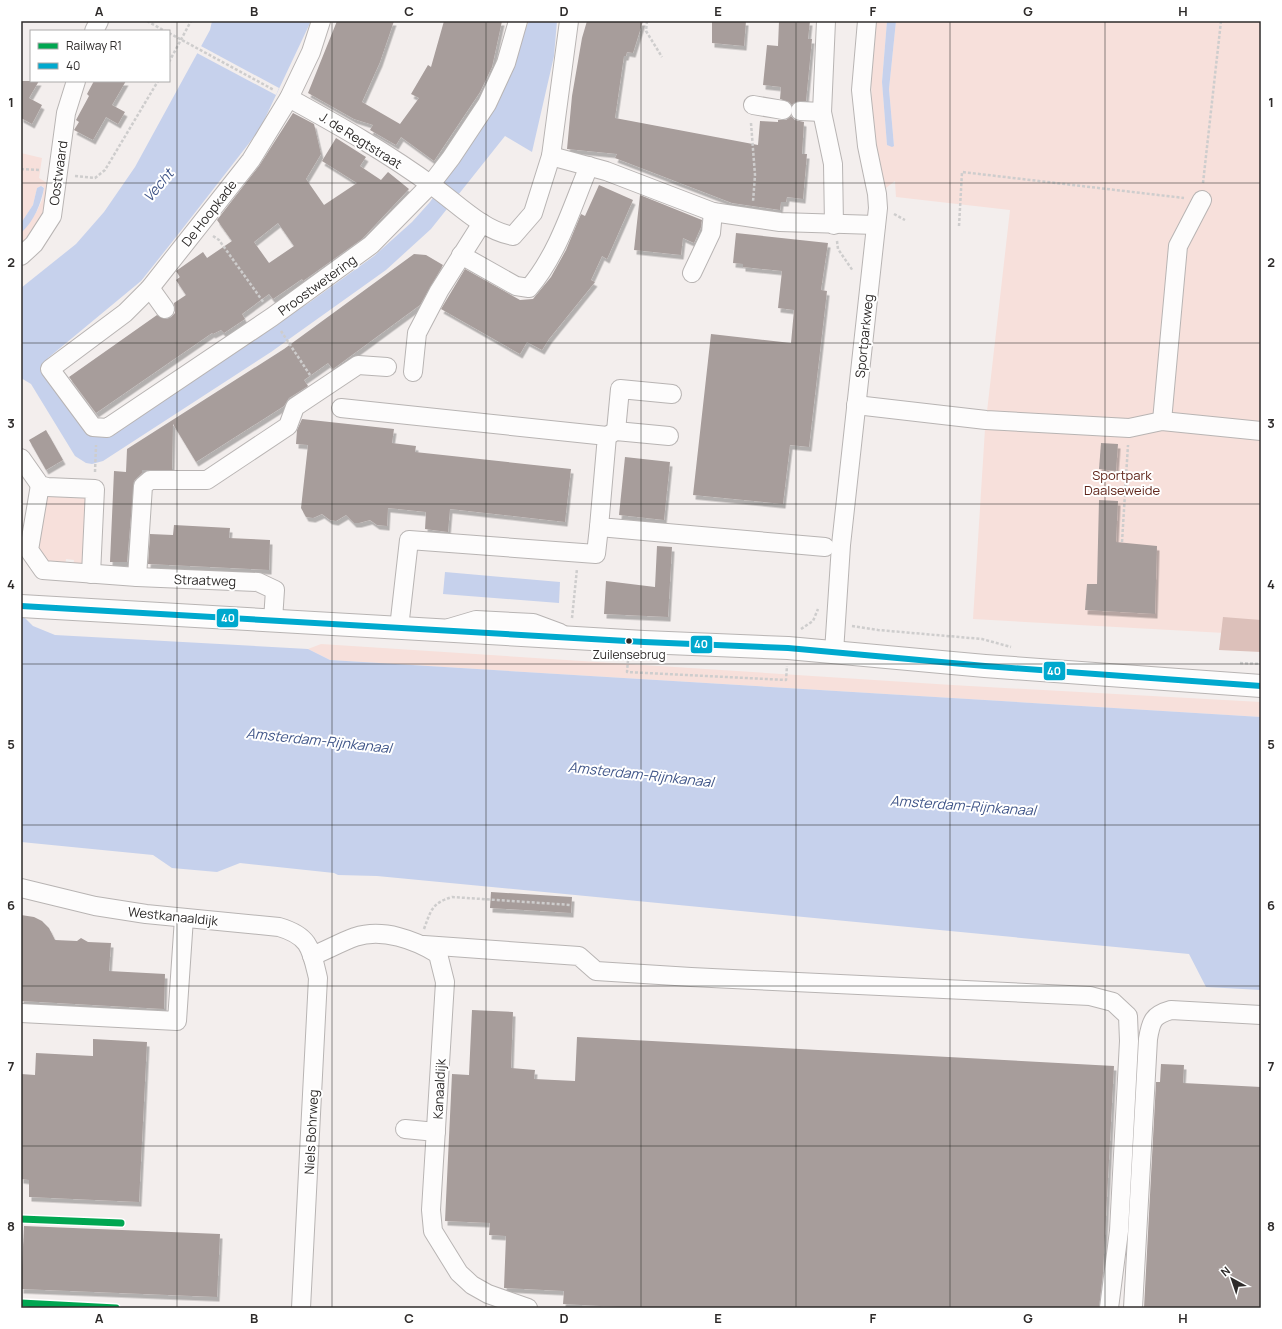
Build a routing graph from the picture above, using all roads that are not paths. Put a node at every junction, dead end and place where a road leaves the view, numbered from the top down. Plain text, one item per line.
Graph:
1 (99, 21) edge
2 (321, 21) edge
3 (518, 21) edge
4 (569, 21) edge
5 (826, 21) edge
6 (867, 21) edge
7 (94, 30) edge
8 (76, 82) edge
9 (283, 95) junction
10 (822, 112) junction
11 (752, 114) road end
12 (551, 156) junction
13 (589, 166) junction
14 (433, 186) junction
15 (1202, 200) road end
16 (713, 212) junction
17 (482, 223) junction
18 (834, 225) junction
19 (876, 225) junction
20 (461, 255) junction
21 (21, 256) edge
22 (692, 273) dead end
23 (150, 288) junction
24 (166, 309) dead end
25 (388, 367) dead end
26 (50, 369) joint
27 (413, 372) dead end
28 (672, 394) dead end
29 (856, 405) junction
30 (341, 408) dead end
31 (1162, 421) junction
32 (1261, 431) edge
33 (611, 433) junction
34 (669, 436) dead end
35 (21, 458) edge
36 (40, 485) junction
37 (599, 527) junction
38 (825, 547) dead end
39 (25, 550) edge
40 (97, 574) junction
41 (137, 577) junction
42 (28, 606) edge
43 (273, 620) junction
44 (399, 628) junction
45 (834, 652) junction
46 (1261, 686) edge
47 (21, 888) edge
48 (184, 918) junction
49 (422, 944) junction
50 (312, 956) junction
51 (21, 1013) edge
52 (1261, 1015) edge
53 (405, 1129) dead end
54 (436, 1132) junction
55 (301, 1308) edge
56 (528, 1308) edge
57 (1109, 1308) edge
58 (1133, 1308) edge

1 - 7 street
2 - 9 street, De Hoopkade
3 - 14 street, Proostwetering
4 - 12 street
5 - 10 street
6 - 19 street, Sportparkweg
8 - 21 street, Oostwaard
9 - 14 street, J. de Regtstraat
9 - 23 street, De Hoopkade
10 - 11 street
10 - 18 street
12 - 13 street
12 - 17 street, J. de Regtstraat
13 - 16 street
13 - 20 street
14 - 17 street, J. de Regtstraat
14 - 26 street, Proostwetering
15 - 31 street
16 - 18 street
16 - 22 street
17 - 20 street
18 - 19 street
19 - 29 street, Sportparkweg
20 - 27 street
23 - 24 street
23 - 26 street, De Hoopkade
25 - 41 street
28 - 33 street
29 - 31 street
29 - 45 street, Sportparkweg
30 - 33 street
31 - 32 street
33 - 34 street
33 - 37 street
35 - 36 street
36 - 39 street
36 - 40 street
37 - 38 street
37 - 44 street
39 - 40 street, Straatweg
40 - 41 street, Straatweg
41 - 43 street, Straatweg
42 - 43 main road
43 - 44 main road
44 - 45 main road
45 - 46 main road
47 - 48 street, Westkanaaldijk
48 - 50 street, Westkanaaldijk
48 - 51 street
49 - 50 street, Kanaaldijk
49 - 54 street, Kanaaldijk
49 - 57 street
50 - 55 street, Niels Bohrweg
52 - 58 street
53 - 54 street
54 - 56 street, Kanaaldijk

